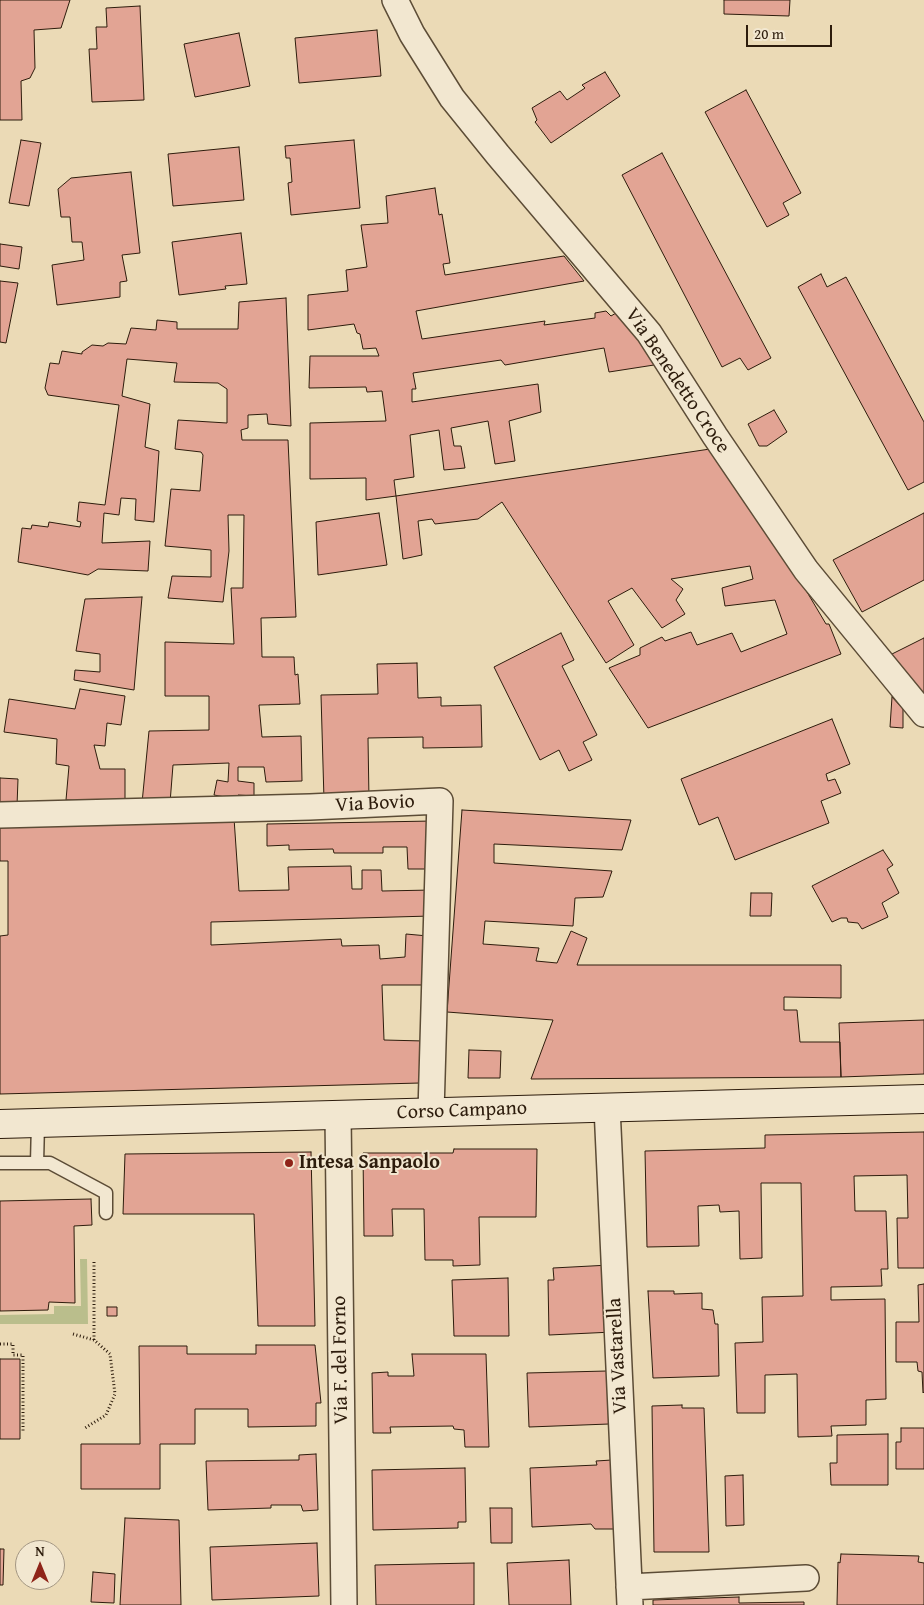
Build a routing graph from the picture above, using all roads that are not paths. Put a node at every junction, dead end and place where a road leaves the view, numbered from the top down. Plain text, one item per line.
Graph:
1 (395, 0) edge
2 (924, 714) edge
3 (0, 815) edge
4 (924, 1099) edge
5 (607, 1107) junction
6 (431, 1112) junction
7 (338, 1115) junction
8 (38, 1123) junction
9 (0, 1124) edge
10 (0, 1163) edge
11 (38, 1163) junction
12 (106, 1213) dead end
13 (806, 1578) dead end
14 (630, 1596) edge
15 (344, 1605) edge

1 - 2 street, Via Benedetto Croce
3 - 6 street, Via Bovio
4 - 5 main road, Corso Campano
5 - 6 main road, Corso Campano
5 - 14 street, Via Vastarella
6 - 7 main road, Corso Campano
7 - 8 main road, Corso Campano
7 - 15 street, Via F. del Forno
8 - 9 main road, Corso Campano
8 - 11 lane
10 - 11 lane
11 - 12 lane
13 - 14 street

